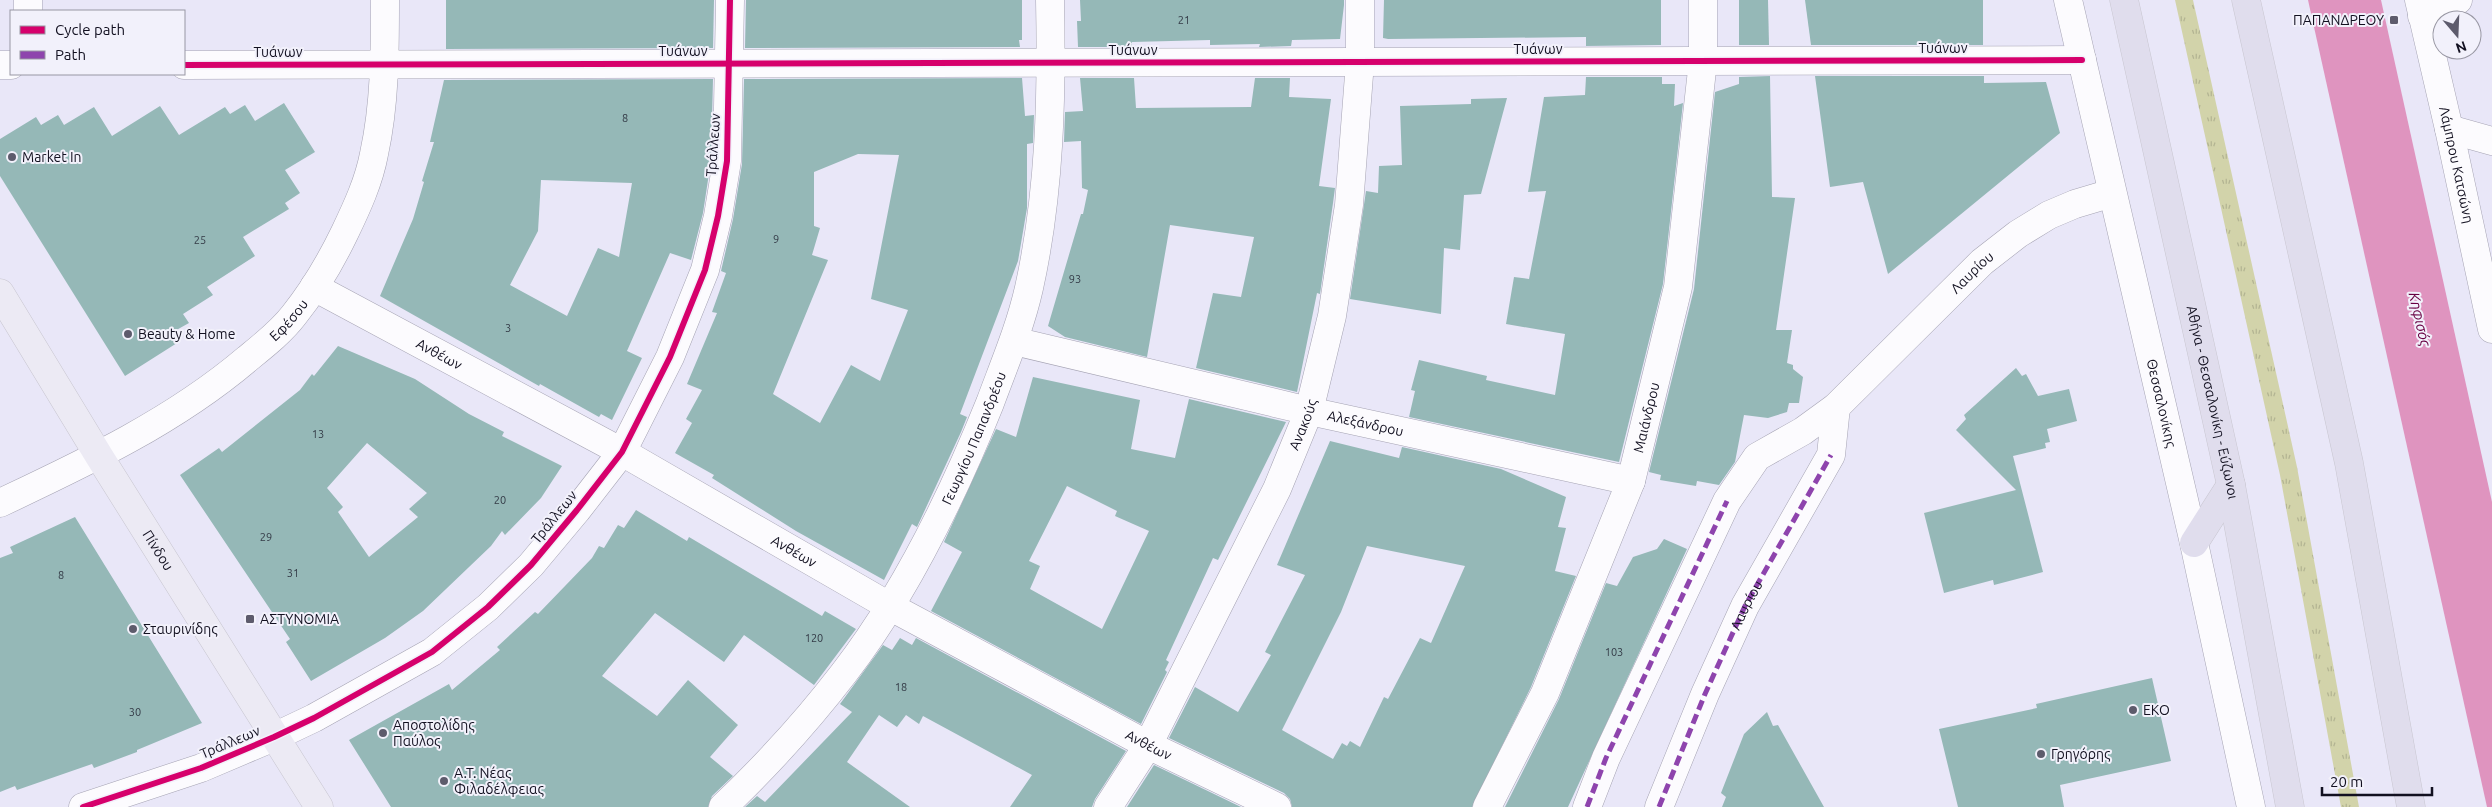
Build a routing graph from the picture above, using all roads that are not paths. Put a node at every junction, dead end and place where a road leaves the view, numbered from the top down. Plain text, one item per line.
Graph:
1 (384, 0) edge
2 (730, 0) edge
3 (1050, 0) edge
4 (1360, 0) edge
5 (1703, 0) edge
6 (2068, 0) edge
7 (2124, 0) edge
8 (2246, 0) edge
9 (2458, 0) edge
10 (2420, 8) edge
11 (2082, 60) junction
12 (1703, 61) junction
13 (1360, 62) junction
14 (730, 63) junction
15 (1051, 63) junction
16 (185, 65) edge
17 (384, 65) junction
18 (2449, 128) junction
19 (2492, 140) edge
20 (2112, 193) junction
21 (314, 287) junction
22 (2488, 290) edge
23 (0, 293) edge
24 (2492, 329) edge
25 (1014, 341) junction
26 (1836, 407) junction
27 (1309, 411) junction
28 (622, 452) junction
29 (99, 456) junction
30 (1631, 481) junction
31 (2231, 485) junction
32 (0, 503) edge
33 (2194, 543) junction
34 (890, 606) junction
35 (274, 737) junction
36 (1148, 745) junction
37 (89, 806) edge
38 (319, 807) edge
39 (723, 807) edge
40 (1108, 807) edge
41 (1277, 807) edge
42 (1488, 807) edge
43 (1587, 807) edge
44 (1660, 807) edge
45 (2251, 807) edge
46 (2290, 807) edge
47 (2411, 807) edge

1 - 17 street, Εφέσου
2 - 14 street, Τράλλεων
3 - 15 street, Γεωργίου Παπανδρέου
4 - 13 street, Ανακούς
5 - 12 street, Μαιάνδρου
6 - 11 street, Θεσσαλονίκης
7 - 31 highway, Αθήνα - Θεσσαλονίκη - Εύζωνοι
8 - 47 highway
9 - 10 street
10 - 18 street, Λάμπρου Κατσώνη
11 - 12 street, Τυάνων
11 - 20 street, Θεσσαλονίκης
12 - 13 street, Τυάνων
12 - 30 street, Μαιάνδρου
13 - 15 street, Τυάνων
13 - 27 street, Ανακούς
14 - 15 street, Τυάνων
14 - 17 street, Τυάνων
14 - 28 street, Τράλλεων
15 - 25 street, Γεωργίου Παπανδρέου
16 - 17 street, Τυάνων
17 - 21 street, Εφέσου
18 - 19 street
18 - 22 street, Λάμπρου Κατσώνη
20 - 26 street, Λαυρίου
20 - 33 street, Θεσσαλονίκης
21 - 28 street, Ανθέων
21 - 29 street, Εφέσου
22 - 24 street, Λάμπρου Κατσώνη
23 - 29 main road, Πίνδου
25 - 27 street, Αλεξάνδρου
25 - 34 street, Γεωργίου Παπανδρέου
26 - 43 street, Λαυρίου
26 - 44 street, Λαυρίου
27 - 30 street, Αλεξάνδρου
27 - 36 street, Ανακούς
28 - 34 street, Ανθέων
28 - 35 street, Τράλλεων
29 - 32 street, Εφέσου
29 - 35 main road, Πίνδου
30 - 42 street, Μαιάνδρου
31 - 33 highway
31 - 46 highway, Αθήνα - Θεσσαλονίκη - Εύζωνοι
33 - 45 street, Θεσσαλονίκης
34 - 36 street, Ανθέων
34 - 39 street, Γεωργίου Παπανδρέου
35 - 37 street, Τράλλεων
35 - 38 main road, Πίνδου
36 - 40 street, Ανακούς
36 - 41 street, Ανθέων

